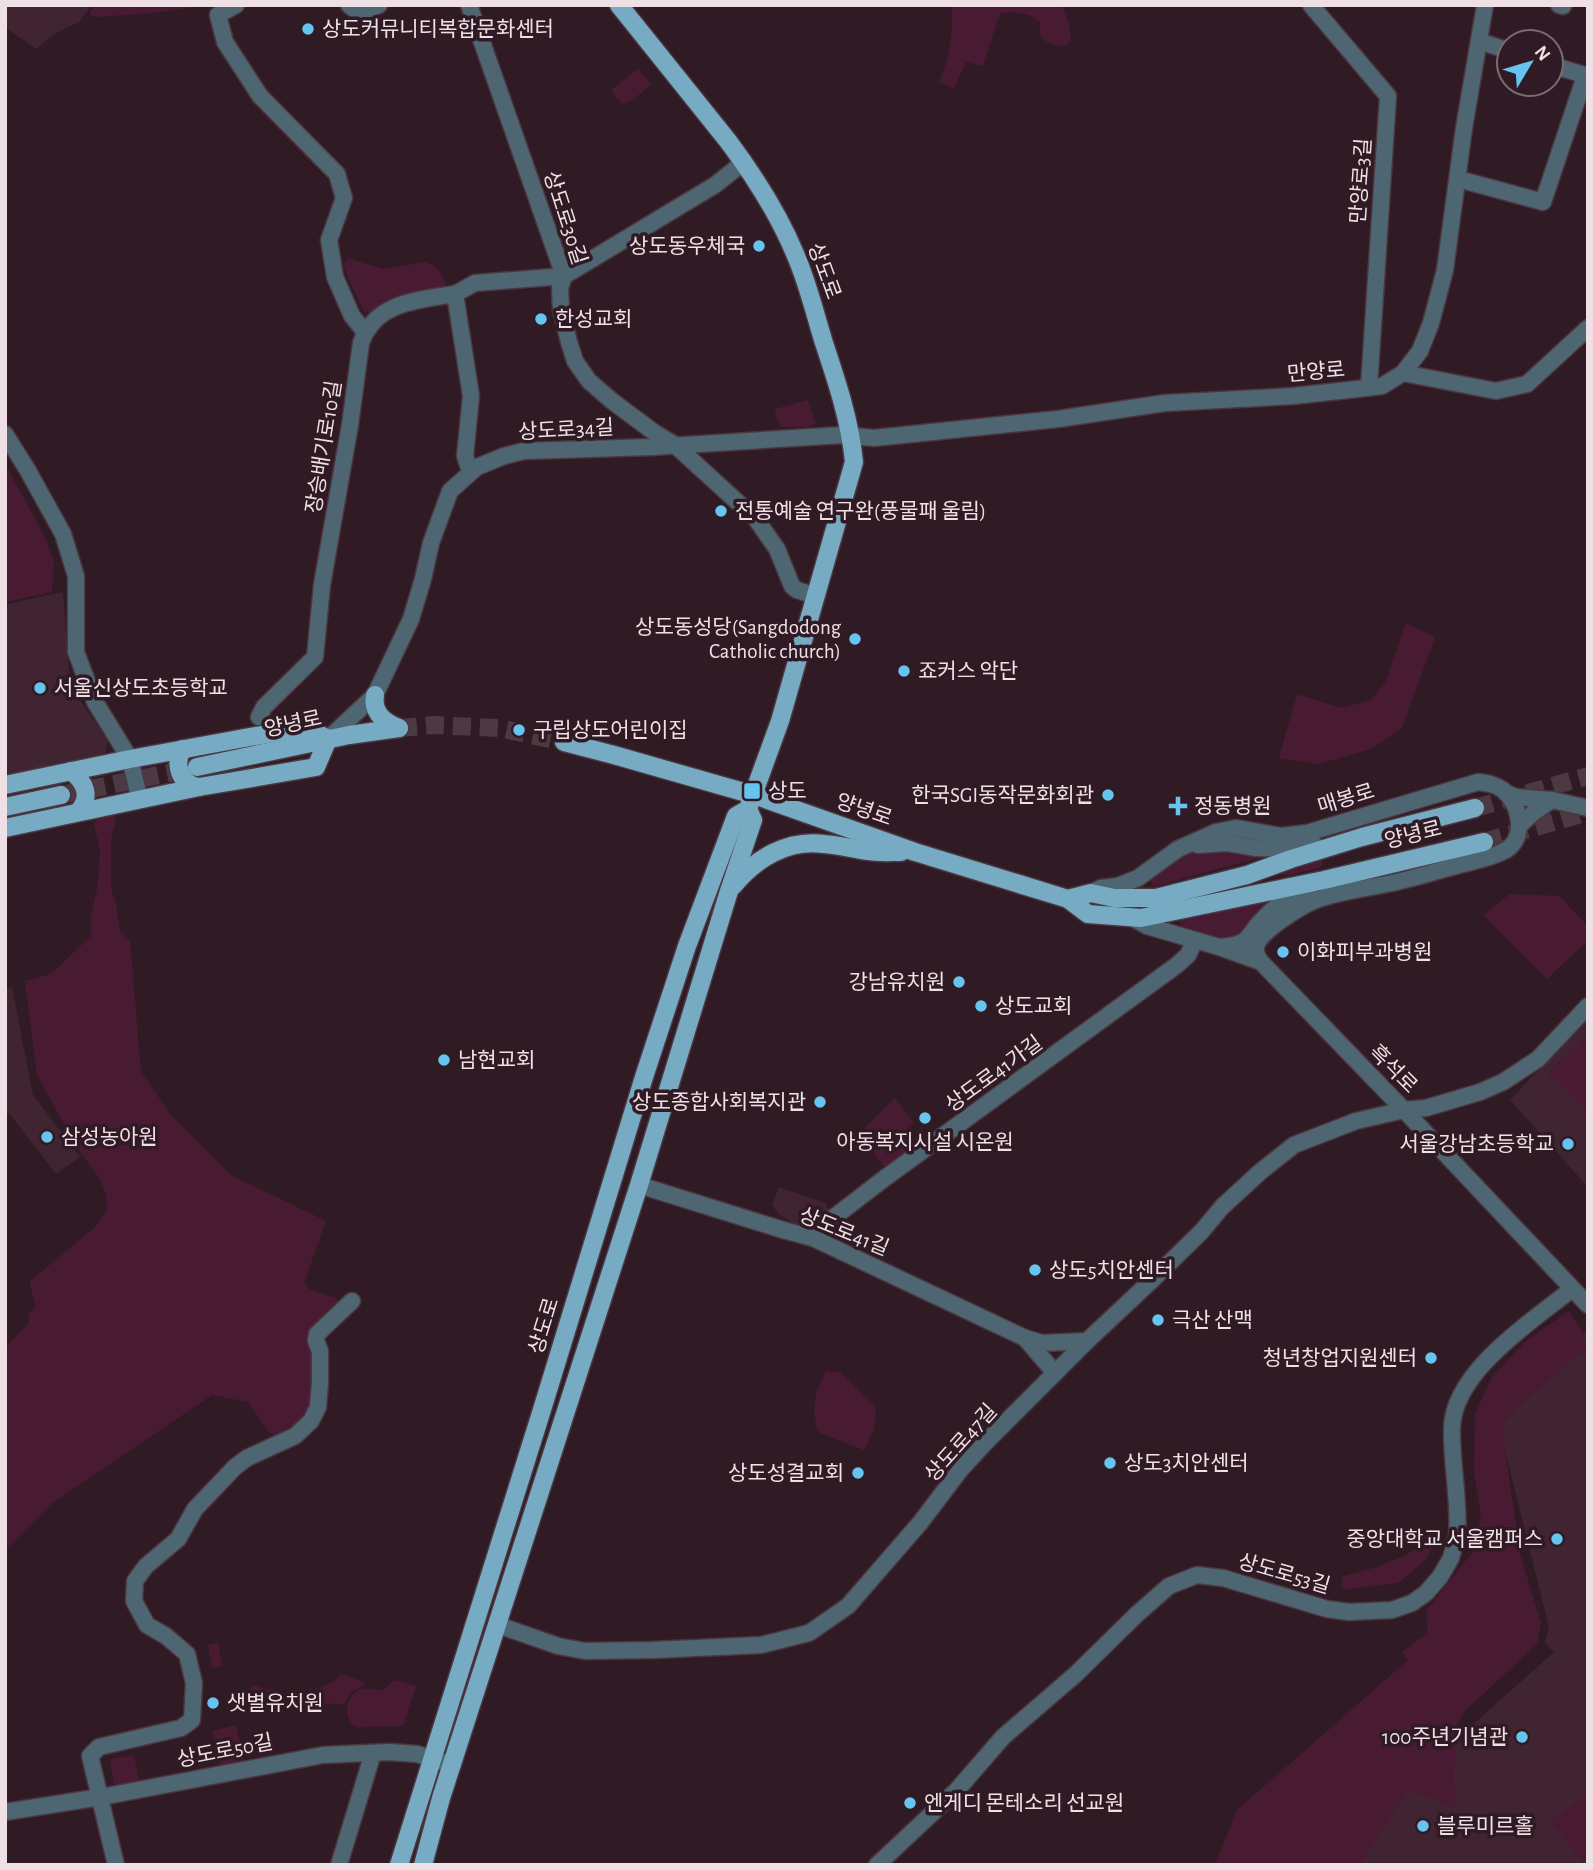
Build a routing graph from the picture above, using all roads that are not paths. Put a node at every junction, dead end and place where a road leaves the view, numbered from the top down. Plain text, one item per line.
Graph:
1 (236, 5) edge
2 (379, 5) edge
3 (469, 5) edge
4 (619, 5) edge
5 (1311, 5) edge
6 (1485, 5) edge
7 (354, 9) edge
8 (1479, 41) junction
9 (1495, 46) edge
10 (1565, 69) edge
11 (1587, 76) edge
12 (744, 162) junction
13 (1458, 179) junction
14 (564, 276) junction
15 (455, 294) junction
16 (1588, 328) edge
17 (365, 332) junction
18 (1403, 373) junction
19 (1369, 387) junction
20 (5, 434) edge
21 (852, 436) junction
22 (675, 445) junction
23 (470, 471) junction
24 (816, 596) junction
25 (375, 695) junction
26 (259, 717) dead end
27 (328, 739) junction
28 (564, 742) tunnel mouth
29 (183, 749) junction
30 (130, 759) junction
31 (197, 767) tunnel mouth
32 (71, 771) junction
33 (5, 785) edge
34 (199, 787) junction
35 (1506, 793) junction
36 (61, 795) tunnel mouth
37 (139, 800) junction
38 (1552, 800) junction
39 (751, 802) junction
40 (5, 807) edge
41 (1588, 807) edge
42 (1475, 808) tunnel mouth
43 (78, 812) junction
44 (1520, 827) junction
45 (5, 828) edge
46 (1363, 837) junction
47 (1484, 842) tunnel mouth
48 (1181, 847) junction
49 (915, 852) junction
50 (1324, 880) junction
51 (729, 891) junction
52 (1091, 892) junction
53 (1068, 899) junction
54 (1133, 918) junction
55 (1195, 940) junction
56 (1254, 944) junction
57 (1219, 947) junction
58 (1588, 1006) edge
59 (1404, 1110) junction
60 (639, 1185) junction
61 (598, 1226) junction
62 (622, 1234) junction
63 (813, 1238) junction
64 (1572, 1289) junction
65 (352, 1301) dead end
66 (1588, 1305) edge
67 (1025, 1338) junction
68 (1087, 1341) junction
69 (1055, 1373) junction
70 (498, 1625) junction
71 (373, 1753) junction
72 (432, 1759) junction
73 (453, 1765) junction
74 (101, 1797) junction
75 (5, 1812) edge
76 (116, 1865) edge
77 (339, 1865) edge
78 (399, 1865) edge
79 (423, 1865) edge
80 (877, 1865) edge

1 - 17 street
2 - 7 street
3 - 14 street, 상도로30길
4 - 12 main road, 상도로
5 - 19 street, 만양로3길
6 - 8 street
8 - 9 street
8 - 13 street
10 - 11 street
11 - 13 street
12 - 14 street
12 - 21 main road, 상도로
13 - 18 street
14 - 15 street
14 - 22 street, 상도로30길
15 - 17 street
15 - 23 street
16 - 18 street
17 - 26 street, 장승배기로10길
18 - 19 street, 만양로
19 - 21 street, 만양로
20 - 30 street
21 - 22 street, 상도로34길
21 - 24 main road, 상도로
22 - 23 street, 상도로34길
22 - 24 street
23 - 25 street, 상도로34길
24 - 39 main road, 상도로
25 - 27 street, 상도로34길
25 - 27 main road, 양녕로
27 - 29 main road
27 - 31 main road, 양녕로
27 - 34 main road
28 - 39 main road, 양녕로
29 - 30 main road
29 - 34 main road
30 - 32 main road
30 - 37 street
32 - 33 main road
32 - 43 main road
34 - 37 main road
35 - 38 street, 매봉로
35 - 44 street
35 - 48 street, 매봉로
36 - 40 main road
37 - 43 main road
38 - 41 street
38 - 44 street
39 - 49 main road, 양녕로
39 - 51 main road, 상도로
39 - 61 main road, 상도로
42 - 46 main road, 양녕로
43 - 45 main road
44 - 56 street
46 - 48 street
46 - 52 main road, 양녕로
47 - 50 main road, 양녕로
48 - 52 street, 매봉로
49 - 51 main road
49 - 53 main road, 양녕로
50 - 54 main road, 양녕로
50 - 56 street
51 - 60 main road, 상도로
52 - 53 main road, 양녕로
53 - 54 main road, 양녕로
54 - 55 street, 흑석로
55 - 57 street, 흑석로
55 - 63 street, 상도로41가길
56 - 57 street, 흑석로
56 - 57 street
56 - 59 street, 흑석로
58 - 59 street, 상도로47길
59 - 64 street, 흑석로
59 - 68 street, 상도로47길
60 - 62 main road, 상도로
60 - 63 street, 상도로41길
61 - 62 main road
61 - 72 main road, 상도로
62 - 70 main road, 상도로
63 - 67 street, 상도로41길
64 - 66 street, 흑석로
64 - 80 street, 상도로53길
65 - 74 street
67 - 68 street, 상도로41길
67 - 69 street, 상도로41길
68 - 69 street, 상도로47길
69 - 70 street, 상도로47길
70 - 73 main road, 상도로
71 - 72 street, 상도로50길
71 - 74 street, 상도로50길
71 - 77 street
72 - 73 street, 상도로50길
72 - 78 main road, 상도로
73 - 79 main road, 상도로
74 - 75 street, 상도로50길
74 - 76 street

